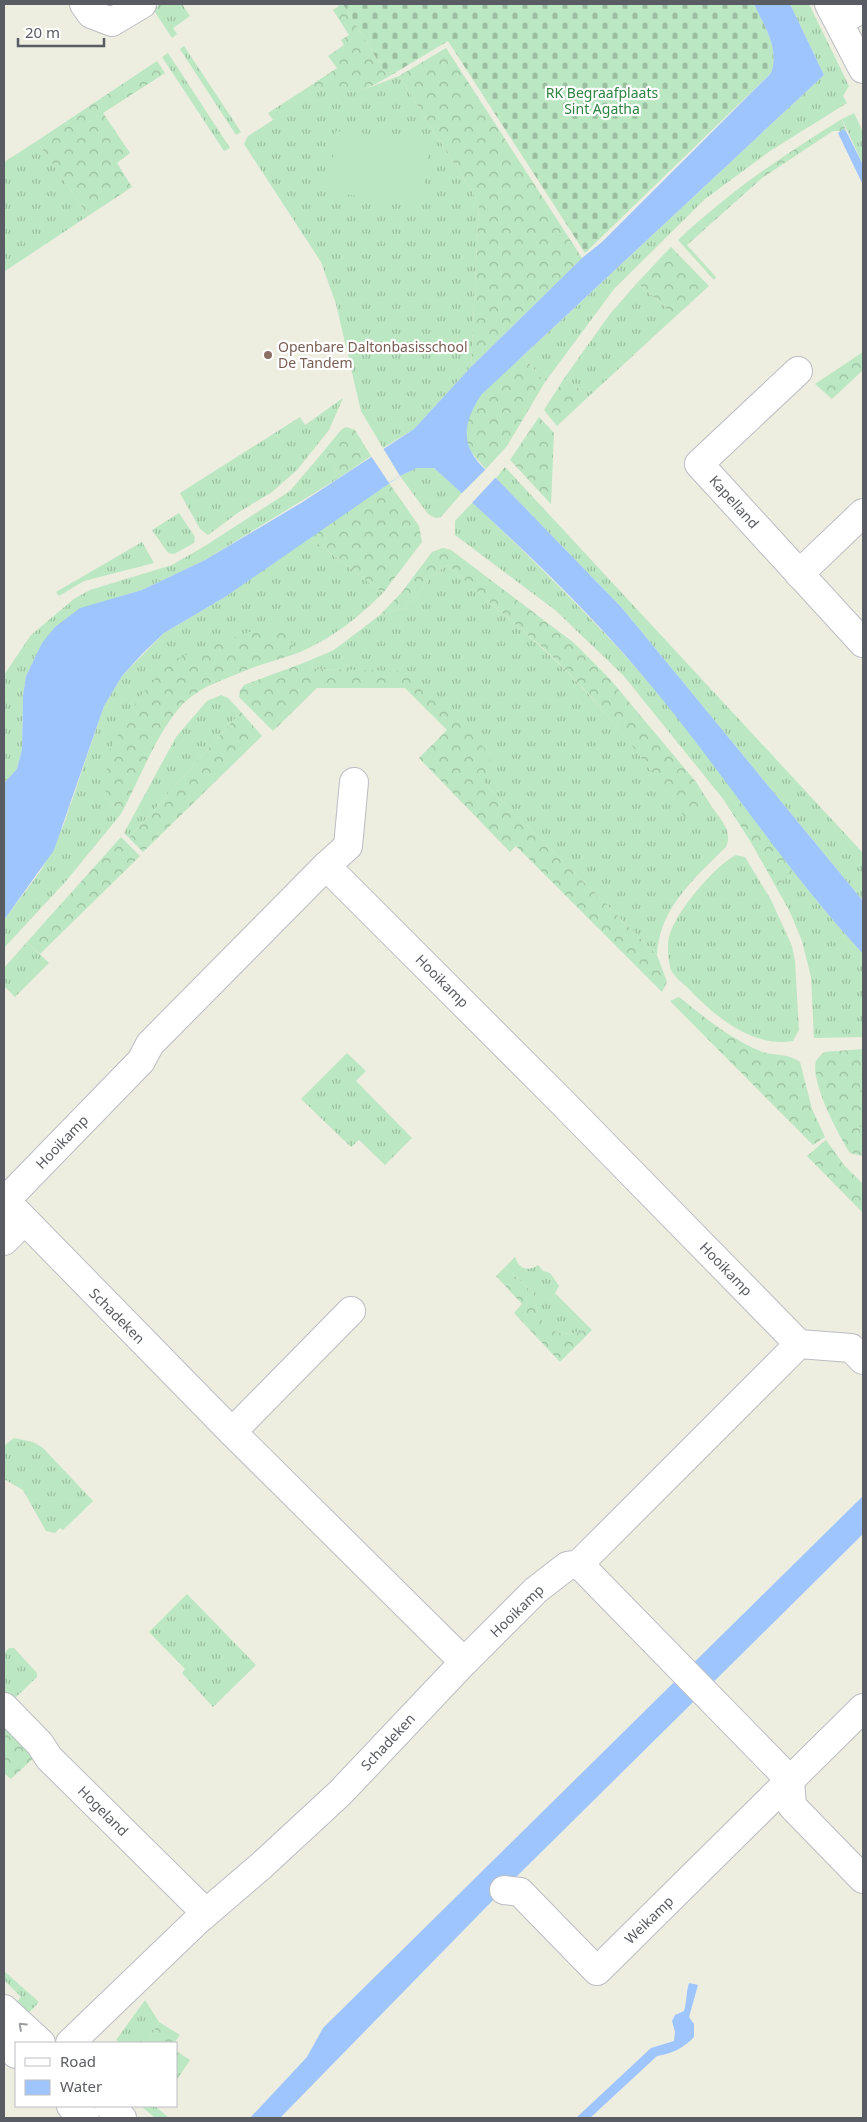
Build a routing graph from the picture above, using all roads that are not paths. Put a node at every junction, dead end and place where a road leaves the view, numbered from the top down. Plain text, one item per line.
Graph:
1 (84, 4) edge
2 (142, 4) edge
3 (863, 8) edge
4 (834, 13) edge
5 (863, 69) edge
6 (798, 371) dead end
7 (863, 512) edge
8 (799, 574) junction
9 (863, 643) edge
10 (354, 782) dead end
11 (326, 866) junction
12 (4, 1200) edge
13 (24, 1221) junction
14 (4, 1242) edge
15 (351, 1311) dead end
16 (799, 1344) junction
17 (863, 1360) edge
18 (232, 1432) junction
19 (579, 1564) junction
20 (464, 1662) junction
21 (4, 1707) edge
22 (863, 1708) edge
23 (790, 1780) junction
24 (863, 1878) edge
25 (504, 1890) dead end
26 (206, 1913) junction
27 (4, 2009) edge
28 (40, 2042) edge
29 (71, 2042) edge
30 (4, 2043) edge
31 (15, 2053) edge
32 (73, 2107) edge
33 (110, 2107) edge
34 (85, 2118) edge
35 (122, 2118) edge

1 - 2 street
3 - 4 street
4 - 5 street
6 - 8 street, Kapelland
7 - 8 street
8 - 9 street, Kapelland
10 - 11 street, Hooikamp
11 - 12 street, Hooikamp
11 - 16 street, Hooikamp
12 - 13 street, Schadeken
13 - 14 street
13 - 18 street, Schadeken
15 - 18 street
16 - 17 street
16 - 19 street, Hooikamp
18 - 20 street, Schadeken
19 - 20 street, Hooikamp
19 - 23 street
20 - 26 street, Schadeken
21 - 26 street, Hogeland
22 - 23 street
23 - 24 street
23 - 25 street, Weikamp
26 - 29 street, Schadeken
28 -> 27 street
30 - 31 street
32 - 34 street
33 - 35 street

